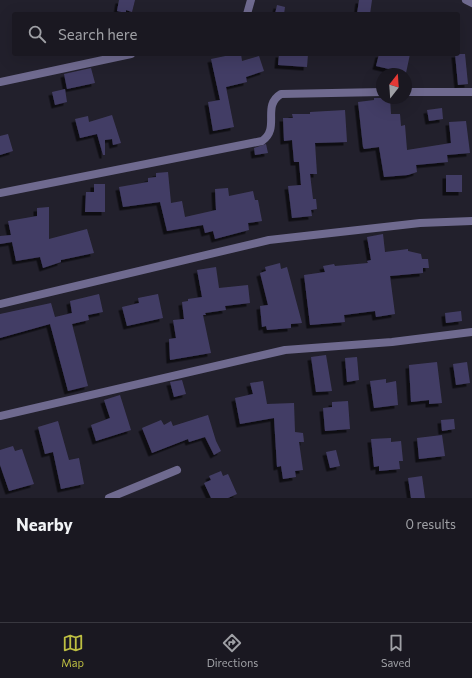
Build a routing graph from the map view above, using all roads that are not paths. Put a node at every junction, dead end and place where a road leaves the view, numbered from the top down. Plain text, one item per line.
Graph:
1 (251, 0) edge
2 (466, 0) edge
3 (472, 3) edge
4 (248, 12) edge
5 (122, 56) edge
6 (0, 82) edge
7 (472, 90) edge
8 (376, 92) edge
9 (412, 92) edge
10 (472, 95) edge
11 (0, 193) edge
12 (472, 221) edge
13 (0, 304) edge
14 (472, 332) edge
15 (0, 416) edge
16 (177, 470) dead end
17 (109, 498) edge

1 - 4 street
2 - 3 street
5 - 6 street
7 - 9 street
7 - 10 street
8 - 11 street
12 - 13 street
14 - 15 street
16 - 17 street

